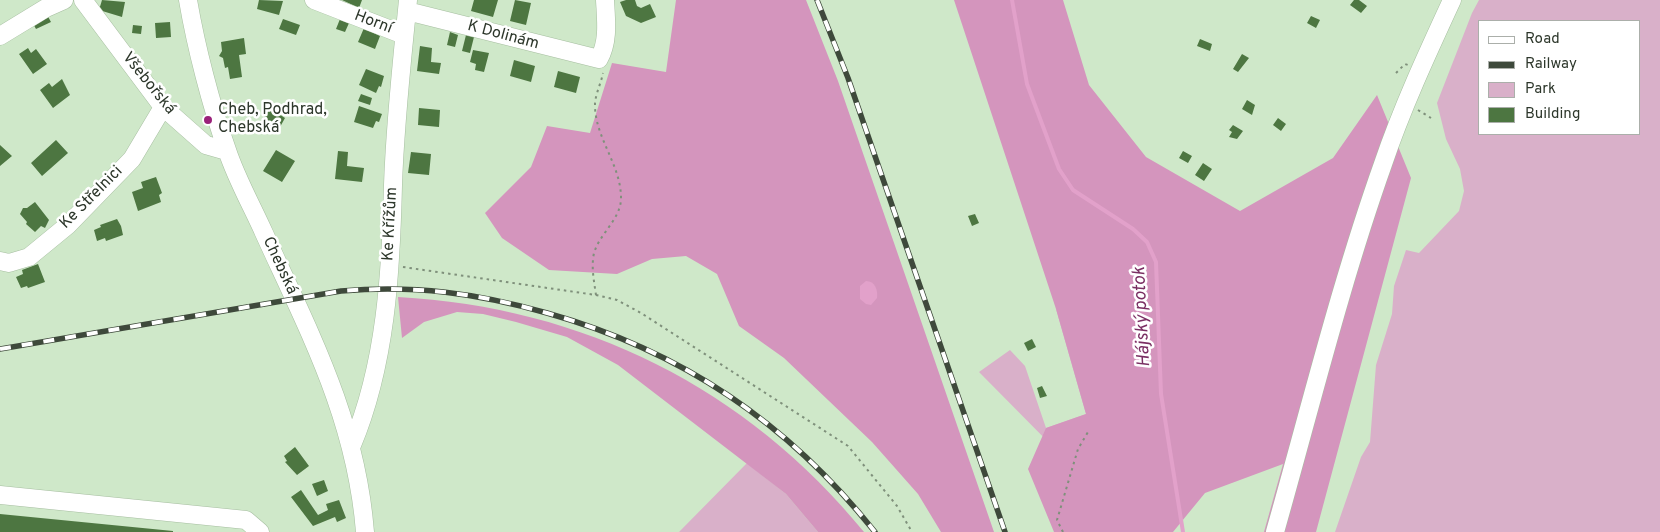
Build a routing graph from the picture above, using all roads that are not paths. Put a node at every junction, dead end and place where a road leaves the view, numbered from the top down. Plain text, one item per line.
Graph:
1 (64, 0) edge
2 (83, 0) edge
3 (188, 0) edge
4 (314, 0) edge
5 (605, 0) edge
6 (1452, 0) edge
7 (407, 5) edge
8 (404, 35) junction
9 (0, 36) edge
10 (163, 107) junction
11 (227, 151) junction
12 (0, 261) edge
13 (352, 445) junction
14 (0, 495) edge
15 (260, 532) edge
16 (365, 532) edge
17 (1274, 532) edge

1 - 9 street
2 - 10 street, Všebořská
3 - 11 street, Chebská
4 - 8 street, Horní
5 - 7 street, K Dolinám
6 - 17 street
7 - 8 street, Ke Křížům
8 - 13 street, Ke Křížům
10 - 11 street, Všebořská
10 - 12 street, Ke Střelnici
11 - 13 street, Chebská
13 - 16 street, Chebská
14 - 15 street

